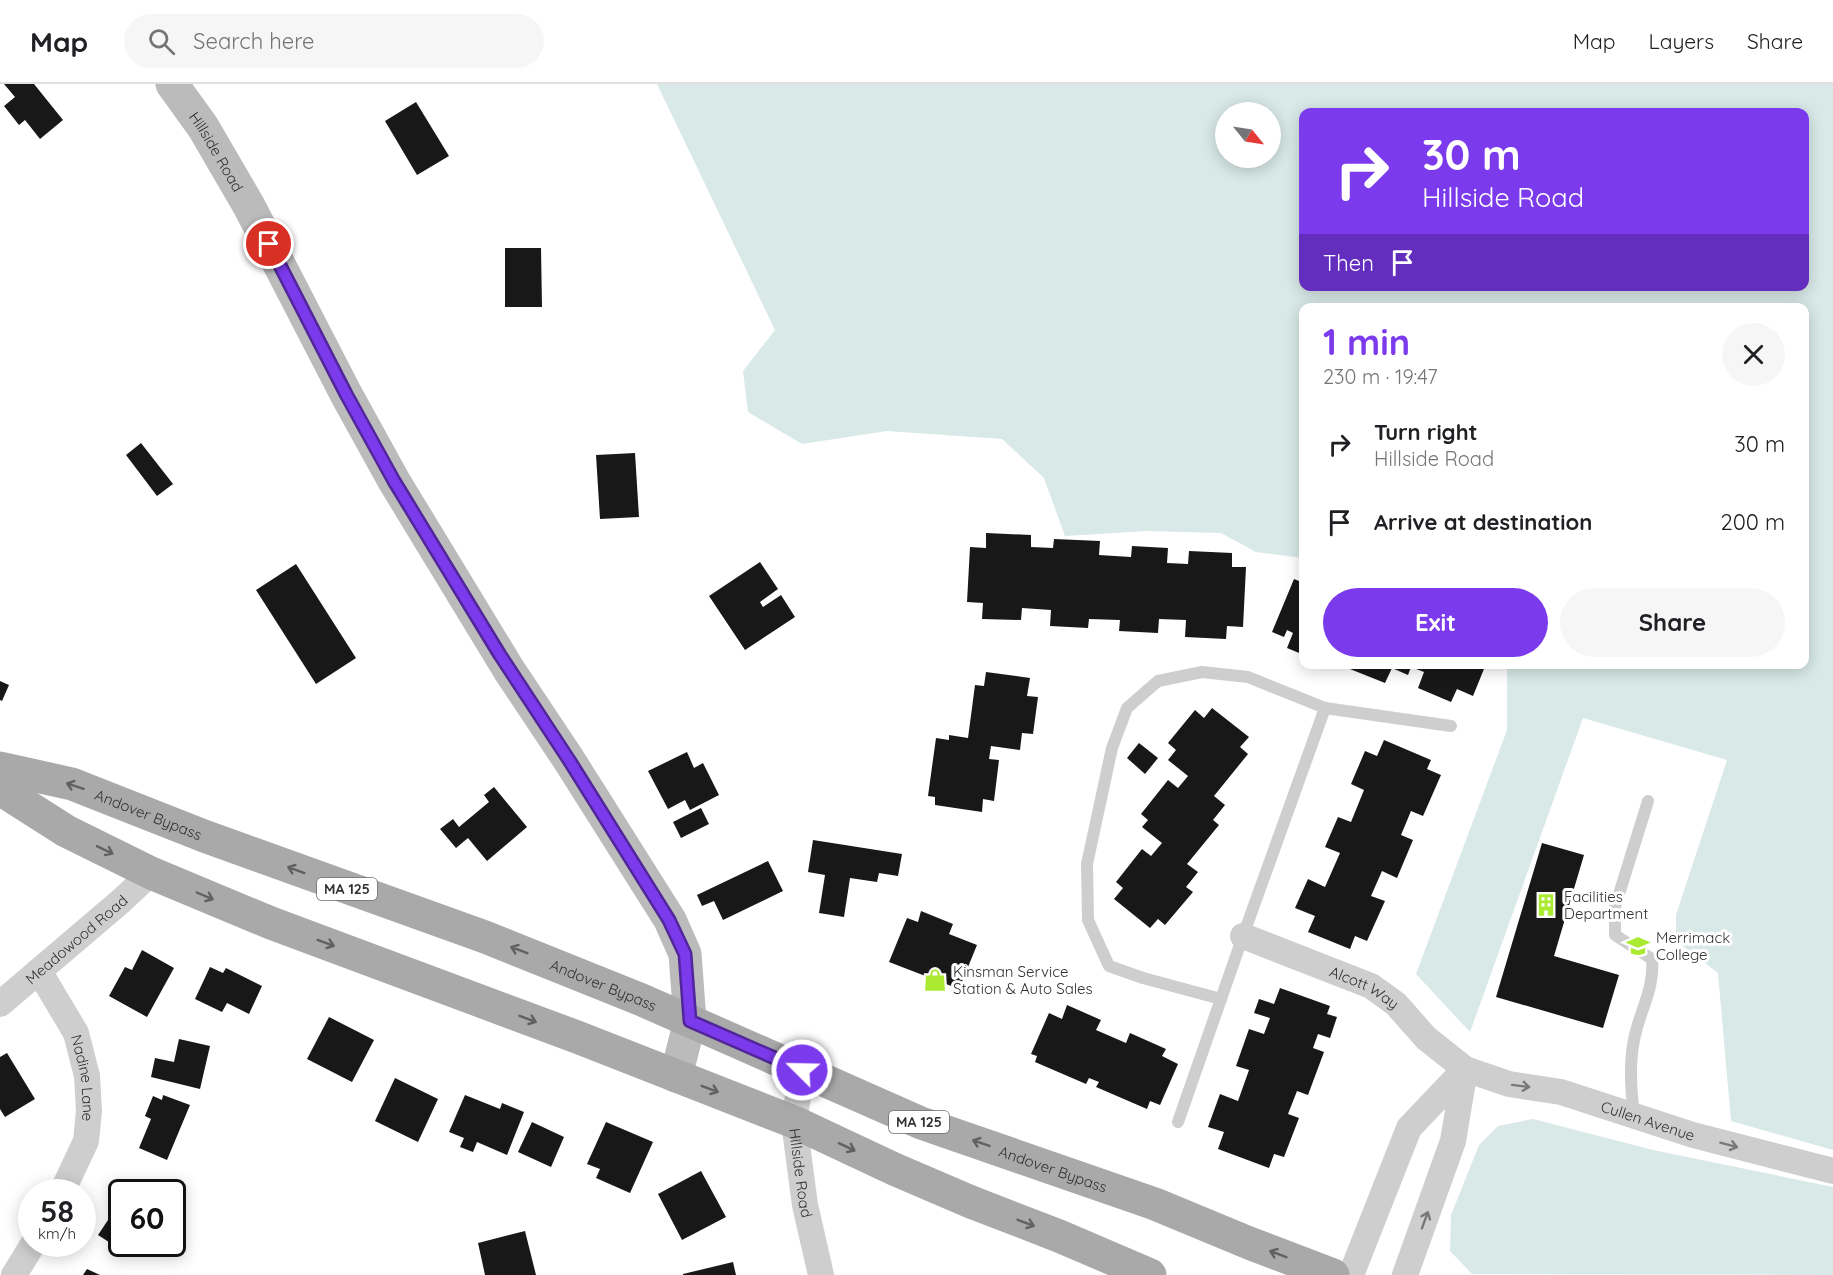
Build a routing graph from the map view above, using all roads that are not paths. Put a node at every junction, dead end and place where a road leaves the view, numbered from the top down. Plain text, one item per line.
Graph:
1 (172, 84) edge
2 (1325, 708) junction
3 (1451, 726) dead end
4 (0, 768) edge
5 (0, 789) edge
6 (1648, 801) dead end
7 (151, 873) junction
8 (1242, 936) junction
9 (39, 971) junction
10 (1221, 999) junction
11 (0, 1004) edge
12 (690, 1021) junction
13 (1465, 1069) junction
14 (802, 1070) junction
15 (676, 1076) junction
16 (1634, 1115) junction
17 (794, 1122) junction
18 (1178, 1122) dead end
19 (1833, 1171) edge
20 (68, 1179) edge
21 (25, 1257) edge
22 (14, 1275) edge
23 (821, 1275) edge
24 (1150, 1275) edge
25 (1333, 1275) edge
26 (1351, 1275) edge
27 (1405, 1275) edge

1 - 12 street, Hillside Road
2 - 3 lane
2 - 8 lane
2 - 10 lane
12 -> 4 main road, Andover Bypass / MA 125
5 -> 7 main road
6 - 16 lane
7 - 9 street, Meadowood Road
7 -> 15 main road
8 - 10 lane
8 - 13 street, Alcott Way
9 - 11 street, Meadowood Road
9 - 20 street, Nadine Lane
10 - 18 lane
12 - 14 main road, Andover Bypass / MA 125
12 - 15 street, Hillside Road
13 -> 16 street, Cullen Avenue
13 - 26 street
27 -> 13 street
14 - 17 street, Hillside Road
25 -> 14 main road, Andover Bypass / MA 125
15 -> 17 main road
16 -> 19 street, Cullen Avenue
17 - 23 street, Hillside Road
17 -> 24 main road
21 - 22 street

